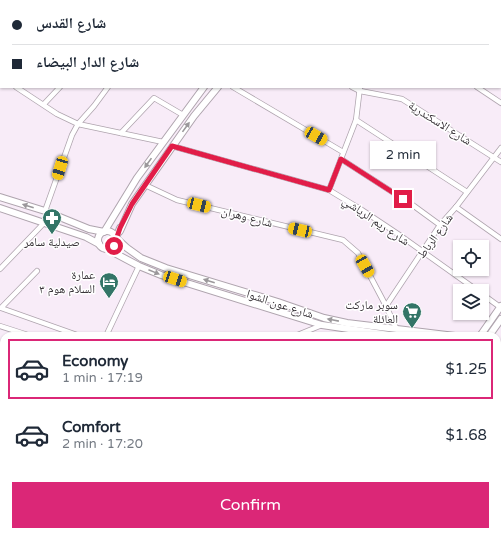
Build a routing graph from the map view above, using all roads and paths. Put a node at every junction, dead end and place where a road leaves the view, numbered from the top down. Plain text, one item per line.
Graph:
1 (18, 88) edge
2 (59, 88) edge
3 (107, 88) edge
4 (203, 88) edge
5 (217, 88) edge
6 (235, 88) edge
7 (478, 88) edge
8 (360, 89) edge
9 (44, 104) junction
10 (501, 104) edge
11 (183, 115) junction
12 (356, 120) junction
13 (78, 124) junction
14 (121, 133) junction
15 (163, 142) junction
16 (172, 146) junction
17 (501, 148) edge
18 (343, 152) junction
19 (494, 157) junction
20 (341, 159) junction
21 (501, 162) edge
22 (145, 185) junction
23 (329, 190) junction
24 (467, 192) junction
25 (0, 197) edge
26 (456, 207) junction
27 (0, 208) edge
28 (45, 212) junction
29 (44, 223) junction
30 (110, 223) junction
31 (440, 225) junction
32 (120, 228) junction
33 (93, 230) junction
34 (104, 232) junction
35 (116, 238) junction
36 (501, 239) edge
37 (100, 244) junction
38 (122, 244) junction
39 (107, 249) junction
40 (423, 252) junction
41 (139, 266) junction
42 (0, 269) edge
43 (37, 271) dead end
44 (468, 284) edge
45 (489, 299) edge
46 (386, 306) junction
47 (501, 307) edge
48 (501, 319) edge
49 (322, 325) junction
50 (0, 326) edge
51 (396, 328) junction
52 (18, 332) edge
53 (67, 332) edge
54 (108, 332) edge
55 (305, 332) edge
56 (369, 332) edge
57 (426, 332) edge
58 (484, 332) edge
59 (492, 332) edge

1 - 9 street
2 - 9 street
3 - 13 street
4 - 11 main road
16 -> 5 main road
6 - 18 street
7 - 10 street
8 - 12 street
8 - 19 street, شارع الاسكندرية
9 - 13 street
11 - 14 street
11 - 15 main road
12 - 18 street
12 - 24 street
13 - 14 street
13 - 28 street
14 - 15 street
15 -> 30 main road
16 - 22 main road
16 - 23 street, شارع ريم الرياشي
17 - 19 street, شارع الرباط
18 - 20 street
19 - 21 street, شارع الاسكندرية
19 - 24 street, شارع الرباط
20 - 23 street
20 - 31 street
22 - 32 main road
22 - 46 street, شارع وهران
23 - 40 street, شارع ريم الرياشي
24 - 26 street, شارع الرباط
28 -> 25 main road
26 - 31 street, شارع الرباط
26 - 36 street
27 - 29 main road
28 - 33 main road
29 - 37 main road
29 - 42 street
30 - 33 main road
30 - 34 main road
31 - 40 street, شارع الرباط
32 - 35 main road
32 - 38 main road
33 - 34 main road
34 - 35 main road
34 - 37 main road
35 - 38 main road, شارع عون الشوا
35 - 39 main road
37 - 39 main road
51 -> 38 main road, شارع عون الشوا
39 - 41 main road, شارع عون الشوا
40 - 44 street, شارع ريم الرياشي
40 - 46 street, شارع الرباط
41 -> 49 main road, شارع عون الشوا
41 - 54 street
43 - 53 street
45 - 47 street
46 - 51 street
47 - 58 main road
48 - 59 main road
49 - 55 street
49 - 56 main road, شارع عون الشوا
50 - 52 street
51 - 57 main road, شارع عون الشوا

